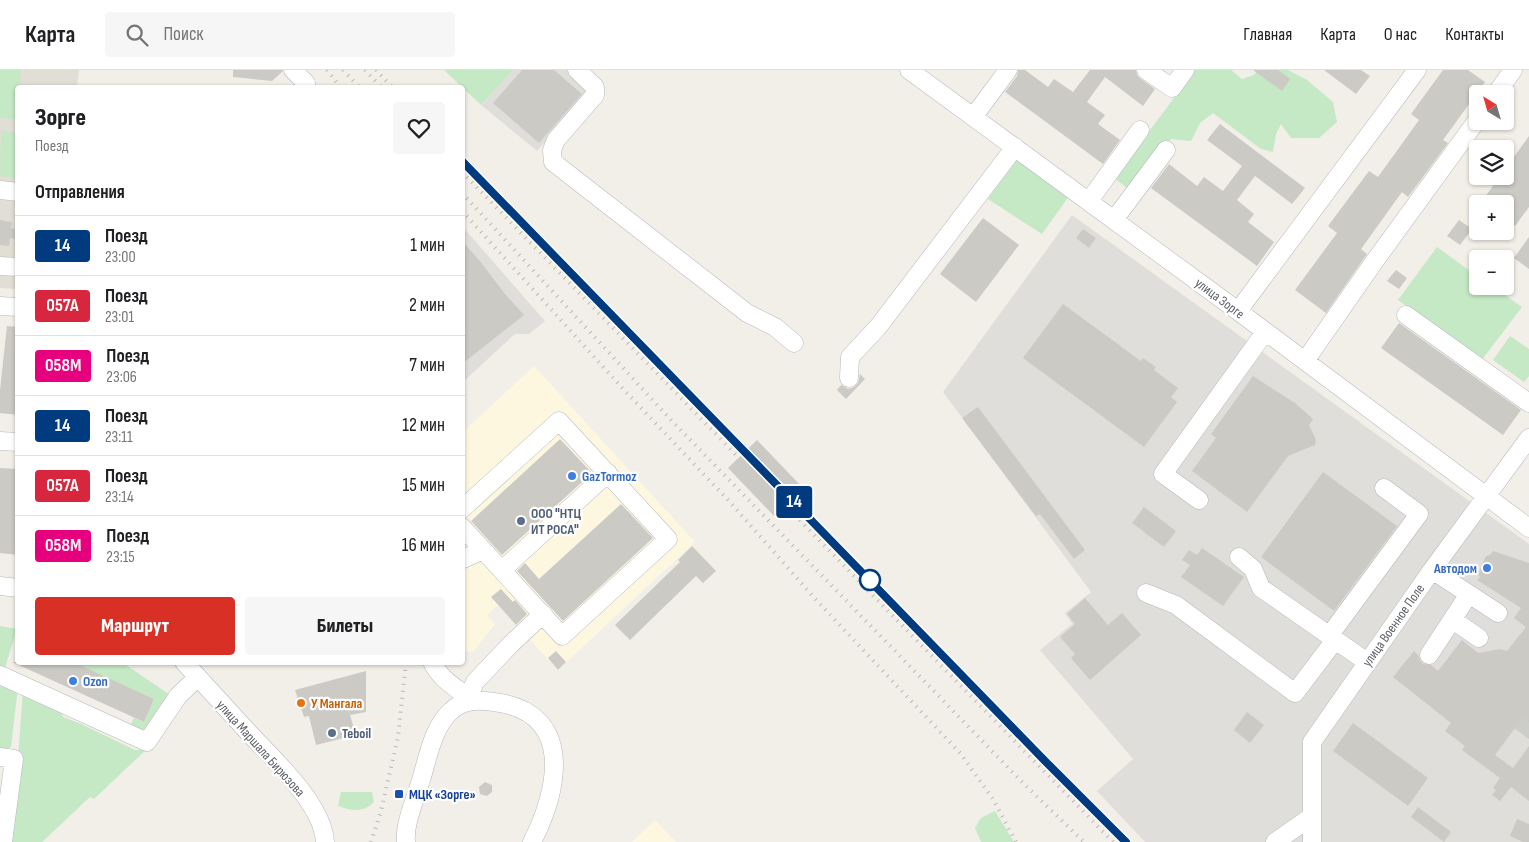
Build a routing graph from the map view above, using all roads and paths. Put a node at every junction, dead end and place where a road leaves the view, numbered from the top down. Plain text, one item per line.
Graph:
1 (294, 70) edge
2 (577, 70) edge
3 (909, 70) edge
4 (1008, 70) edge
5 (1146, 70) edge
6 (1185, 70) edge
7 (1417, 70) edge
8 (1506, 72) edge
9 (306, 85) edge
10 (1500, 85) edge
11 (974, 116) junction
12 (1140, 130) dead end
13 (1470, 130) edge
14 (1016, 147) junction
15 (1166, 150) dead end
16 (0, 190) edge
17 (15, 192) edge
18 (1089, 201) junction
19 (1114, 220) junction
20 (0, 266) edge
21 (15, 267) edge
22 (0, 306) edge
23 (15, 307) edge
24 (1238, 311) junction
25 (1406, 315) dead end
26 (1265, 332) junction
27 (794, 343) dead end
28 (1305, 361) junction
29 (849, 378) dead end
30 (1529, 403) edge
31 (1529, 438) edge
32 (0, 441) edge
33 (15, 442) edge
34 (608, 473) junction
35 (1384, 488) dead end
36 (1486, 496) junction
37 (1199, 500) dead end
38 (465, 506) edge
39 (1529, 528) edge
40 (465, 530) edge
41 (483, 550) junction
42 (1239, 556) dead end
43 (465, 558) edge
44 (502, 570) junction
45 (1432, 570) junction
46 (0, 586) edge
47 (15, 588) edge
48 (1146, 593) dead end
49 (1470, 594) junction
50 (1498, 613) dead end
51 (542, 614) junction
52 (1453, 620) junction
53 (1332, 638) junction
54 (1479, 638) dead end
55 (1429, 655) dead end
56 (1367, 662) junction
57 (187, 665) edge
58 (434, 665) edge
59 (0, 675) edge
60 (198, 678) junction
61 (468, 700) junction
62 (0, 758) edge
63 (1311, 817) junction
64 (1313, 840) edge
65 (3, 842) edge
66 (325, 842) edge
67 (406, 842) edge
68 (532, 842) edge
69 (1275, 842) edge

1 - 9 street
2 - 27 street
3 - 11 street, улица Зорге
4 - 11 street
5 - 6 street
7 - 24 street
8 - 10 street
11 - 14 street, улица Зорге
12 - 18 street
13 - 28 street
14 - 18 street, улица Зорге
14 - 29 street
15 - 19 street
16 - 17 street
18 - 19 street, улица Зорге
19 - 24 street, улица Зорге
20 - 21 street
22 - 23 street
24 - 26 street, улица Зорге
25 - 30 street
26 - 28 street, улица Зорге
26 - 37 street
28 - 36 street, улица Зорге
31 - 36 street, улица Военное Поле
32 - 33 street
34 - 38 street
34 - 44 street
34 - 51 street
35 - 53 street
36 - 39 street, улица Зорге
36 - 45 street, улица Военное Поле
40 - 41 street
41 - 43 street
41 - 44 street
42 - 53 street
44 - 51 street
45 - 49 street
45 - 56 street, улица Военное Поле
46 - 47 street
48 - 53 street
49 - 50 street
49 - 52 street
51 - 61 street
52 - 54 street
52 - 55 street
53 - 56 street
56 - 63 street, улица Военное Поле
57 - 60 street, улица Маршала Бирюзова
58 - 61 street
59 - 60 street
60 - 66 street, улица Маршала Бирюзова
61 - 67 street
61 - 68 street
62 - 65 street
63 - 64 street
63 - 69 street

